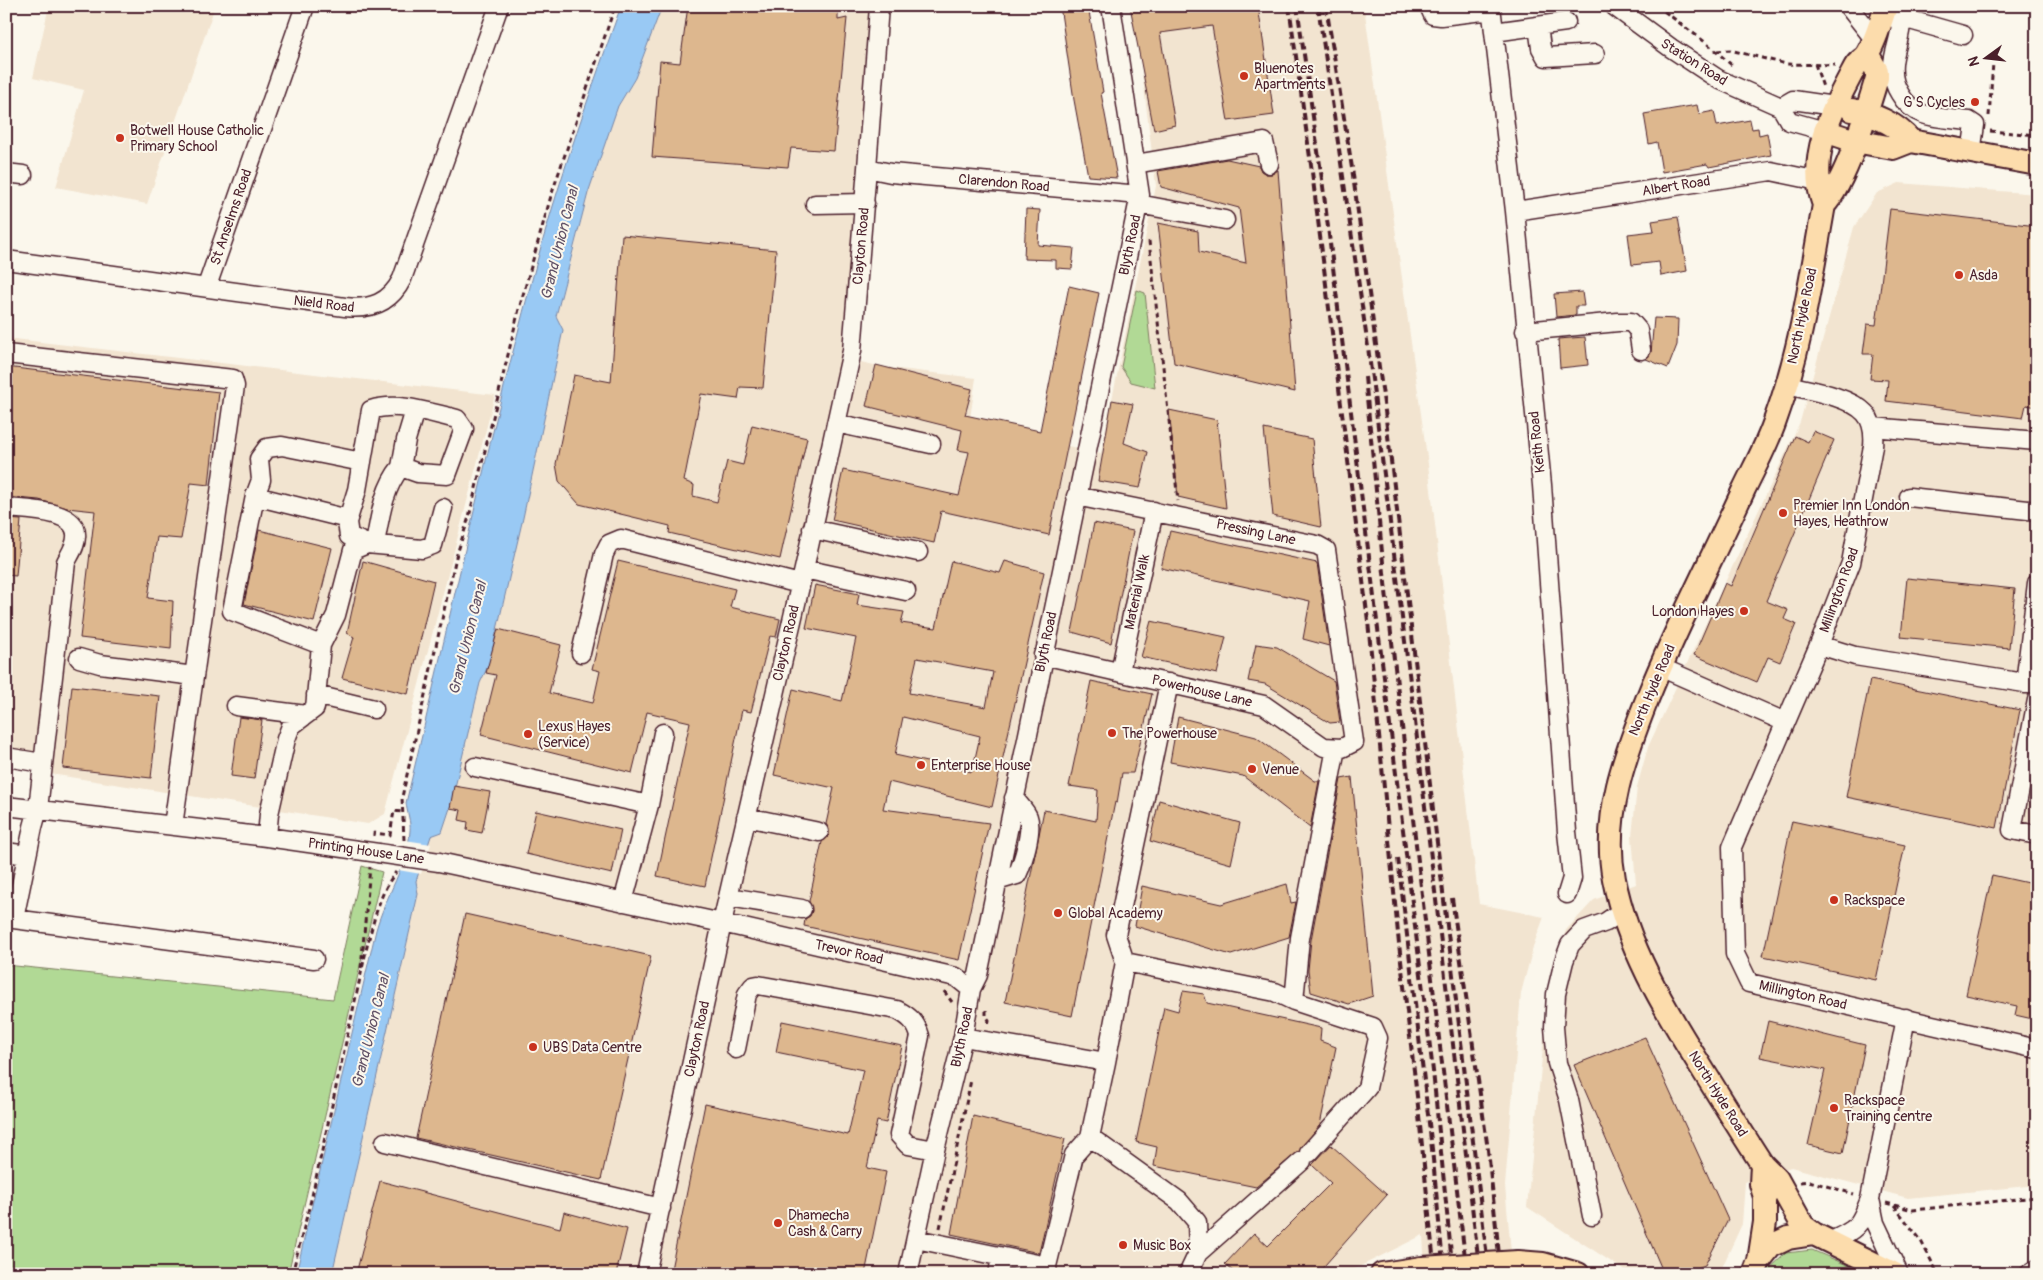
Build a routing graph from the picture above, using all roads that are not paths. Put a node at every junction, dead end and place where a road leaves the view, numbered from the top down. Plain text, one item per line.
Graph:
1 (305, 6) edge
2 (499, 6) edge
3 (879, 6) edge
4 (1111, 6) edge
5 (1429, 6) edge
6 (1614, 6) edge
7 (1848, 6) edge
8 (1491, 8) edge
9 (1890, 13) edge
10 (1566, 22) dead end
11 (1538, 26) junction
12 (1494, 32) junction
13 (1962, 35) dead end
14 (1871, 47) junction
15 (1595, 54) dead end
16 (1828, 98) junction
17 (1781, 108) junction
18 (1866, 113) junction
19 (1825, 131) junction
20 (1856, 141) junction
21 (1911, 141) junction
22 (1971, 153) junction
23 (1136, 164) junction
24 (1270, 164) dead end
25 (2037, 164) edge
26 (868, 168) junction
27 (1826, 192) junction
28 (1139, 200) junction
29 (865, 203) junction
30 (815, 204) dead end
31 (1515, 211) junction
32 (1226, 220) dead end
33 (6, 260) edge
34 (207, 286) junction
35 (1526, 331) junction
36 (1641, 350) dead end
37 (6, 354) edge
38 (1787, 385) junction
39 (415, 410) junction
40 (836, 423) junction
41 (1872, 427) junction
42 (2037, 441) edge
43 (931, 444) dead end
44 (362, 462) junction
45 (401, 467) junction
46 (255, 496) junction
47 (1076, 496) junction
48 (1909, 498) dead end
49 (6, 508) edge
50 (443, 508) dead end
51 (1154, 511) junction
52 (2037, 511) edge
53 (348, 519) junction
54 (812, 529) junction
55 (371, 544) junction
56 (918, 552) dead end
57 (802, 576) junction
58 (2037, 583) edge
59 (906, 591) dead end
60 (321, 645) junction
61 (1819, 645) junction
62 (581, 653) dead end
63 (1043, 655) junction
64 (79, 658) dead end
65 (1660, 667) junction
66 (1120, 672) junction
67 (194, 676) junction
68 (1169, 683) junction
69 (2031, 684) edge
70 (316, 695) junction
71 (2037, 700) edge
72 (236, 706) dead end
73 (374, 709) dead end
74 (306, 715) junction
75 (1785, 722) junction
76 (663, 733) dead end
77 (1336, 748) junction
78 (6, 757) edge
79 (42, 763) junction
80 (475, 767) dead end
81 (649, 805) junction
82 (6, 806) edge
83 (38, 810) junction
84 (746, 817) junction
85 (173, 826) junction
86 (819, 832) dead end
87 (2037, 835) edge
88 (267, 837) junction
89 (6, 852) edge
90 (27, 855) junction
91 (1576, 884) dead end
92 (728, 897) junction
93 (623, 902) junction
94 (802, 909) dead end
95 (1622, 911) junction
96 (10, 918) edge
97 (722, 923) junction
98 (314, 959) dead end
99 (1125, 962) junction
100 (972, 989) junction
101 (1294, 1001) junction
102 (1906, 1018) junction
103 (963, 1037) junction
104 (736, 1049) dead end
105 (2037, 1049) edge
106 (1106, 1062) junction
107 (1090, 1136) junction
108 (385, 1142) dead end
109 (935, 1150) junction
110 (1762, 1164) junction
111 (1864, 1197) junction
112 (661, 1208) junction
113 (1592, 1216) dead end
114 (1821, 1238) junction
115 (916, 1239) junction
116 (1198, 1253) junction
117 (999, 1265) edge
118 (1756, 1267) edge
119 (2037, 1269) edge
120 (1047, 1270) edge
121 (646, 1274) edge
122 (908, 1274) edge
123 (1188, 1274) edge
124 (1382, 1274) edge
125 (1578, 1274) edge
126 (1895, 1274) edge
127 (1899, 1274) edge
128 (2029, 1274) edge

1 - 34 street, St Anselms Road
2 - 34 street, Nield Road
3 - 26 street, Clayton Road
4 - 23 street, Blyth Road
5 - 8 street
6 - 17 street, Station Road
7 - 14 street
8 - 12 street, Keith Road
9 - 13 street
9 - 14 main road, North Hyde Road
9 - 22 street
10 - 11 street
11 - 12 street
11 - 15 street
12 - 31 street, Keith Road
14 - 16 main road, North Hyde Road
14 - 18 main road, North Hyde Road
16 - 17 street
16 - 18 main road
16 - 19 main road, North Hyde Road
17 - 19 street, Station Road
18 - 20 main road, North Hyde Road
18 - 21 main road
19 - 20 main road, Station Road
19 - 27 main road, North Hyde Road
20 - 21 main road, Station Road
20 - 27 main road, North Hyde Road
21 - 22 main road, Station Road
22 - 25 main road, Station Road
23 - 24 street
23 - 28 street, Blyth Road
26 - 28 street, Clarendon Road
26 - 29 street, Clayton Road
27 - 31 street, Albert Road
27 - 38 main road, North Hyde Road
28 - 32 street, Clarendon Road
28 - 47 street, Blyth Road
29 - 30 street
29 - 40 street, Clayton Road
31 - 35 street, Keith Road
33 - 34 street, Nield Road
35 - 36 street
35 - 91 street, Keith Road
37 - 67 street
38 - 41 street
38 - 65 main road, North Hyde Road
39 - 44 street
39 - 45 street
39 - 45 street
40 - 43 street
40 - 54 street, Clayton Road
41 - 42 street
41 - 61 street, Millington Road
44 - 46 street
44 - 53 street
45 - 55 street
46 - 53 street
46 - 60 street
47 - 51 street, Pressing Lane
47 - 63 street, Blyth Road
48 - 52 street
49 - 79 street
50 - 55 street
51 - 66 street, Material Walk
51 - 77 street, Pressing Lane
53 - 55 street
54 - 56 street
54 - 57 street, Clayton Road
55 - 60 street
57 - 59 street
57 - 62 street
57 - 84 street, Clayton Road
58 - 69 street
60 - 70 street
61 - 69 street, Millington Road
61 - 75 street, Millington Road
63 - 66 street, Powerhouse Lane
63 - 100 street, Blyth Road
64 - 67 street
65 - 75 street
65 - 95 main road, North Hyde Road
66 - 68 street, Powerhouse Lane
67 - 85 street
68 - 77 street, Powerhouse Lane
68 - 99 street
70 - 73 street
70 - 74 street
71 - 87 street
72 - 74 street
74 - 88 street
75 - 102 street, Millington Road
76 - 81 street
77 - 101 street
78 - 79 street
79 - 83 street
80 - 81 street
81 - 93 street
82 - 83 street, Printing House Lane
83 - 85 street, Printing House Lane
83 - 90 street
84 - 86 street
84 - 92 street, Clayton Road
85 - 88 street, Printing House Lane
88 - 93 street, Printing House Lane, bridge
89 - 90 street
90 - 96 street
92 - 94 street
92 - 97 street, Clayton Road
93 - 97 street, Printing House Lane
95 - 110 main road, North Hyde Road
95 - 113 street
96 - 98 street
97 - 100 street, Trevor Road
97 - 112 street, Clayton Road
99 - 101 street
99 - 106 street
100 - 103 street, Blyth Road
101 - 116 street
102 - 105 street, Millington Road
102 - 111 street
103 - 106 street
103 - 109 street, Blyth Road
104 - 109 street
106 - 107 street
107 - 116 street
107 - 120 street
108 - 112 street
109 - 115 street, Blyth Road
110 - 114 main road, North Hyde Road
110 - 118 main road
111 - 114 street
111 - 127 street
112 - 121 street, Clayton Road
114 - 118 main road
114 - 126 main road
115 - 117 street
115 - 122 street, Blyth Road
116 - 123 street
117 - 120 street
119 - 128 street
124 - 125 main road, bridge

